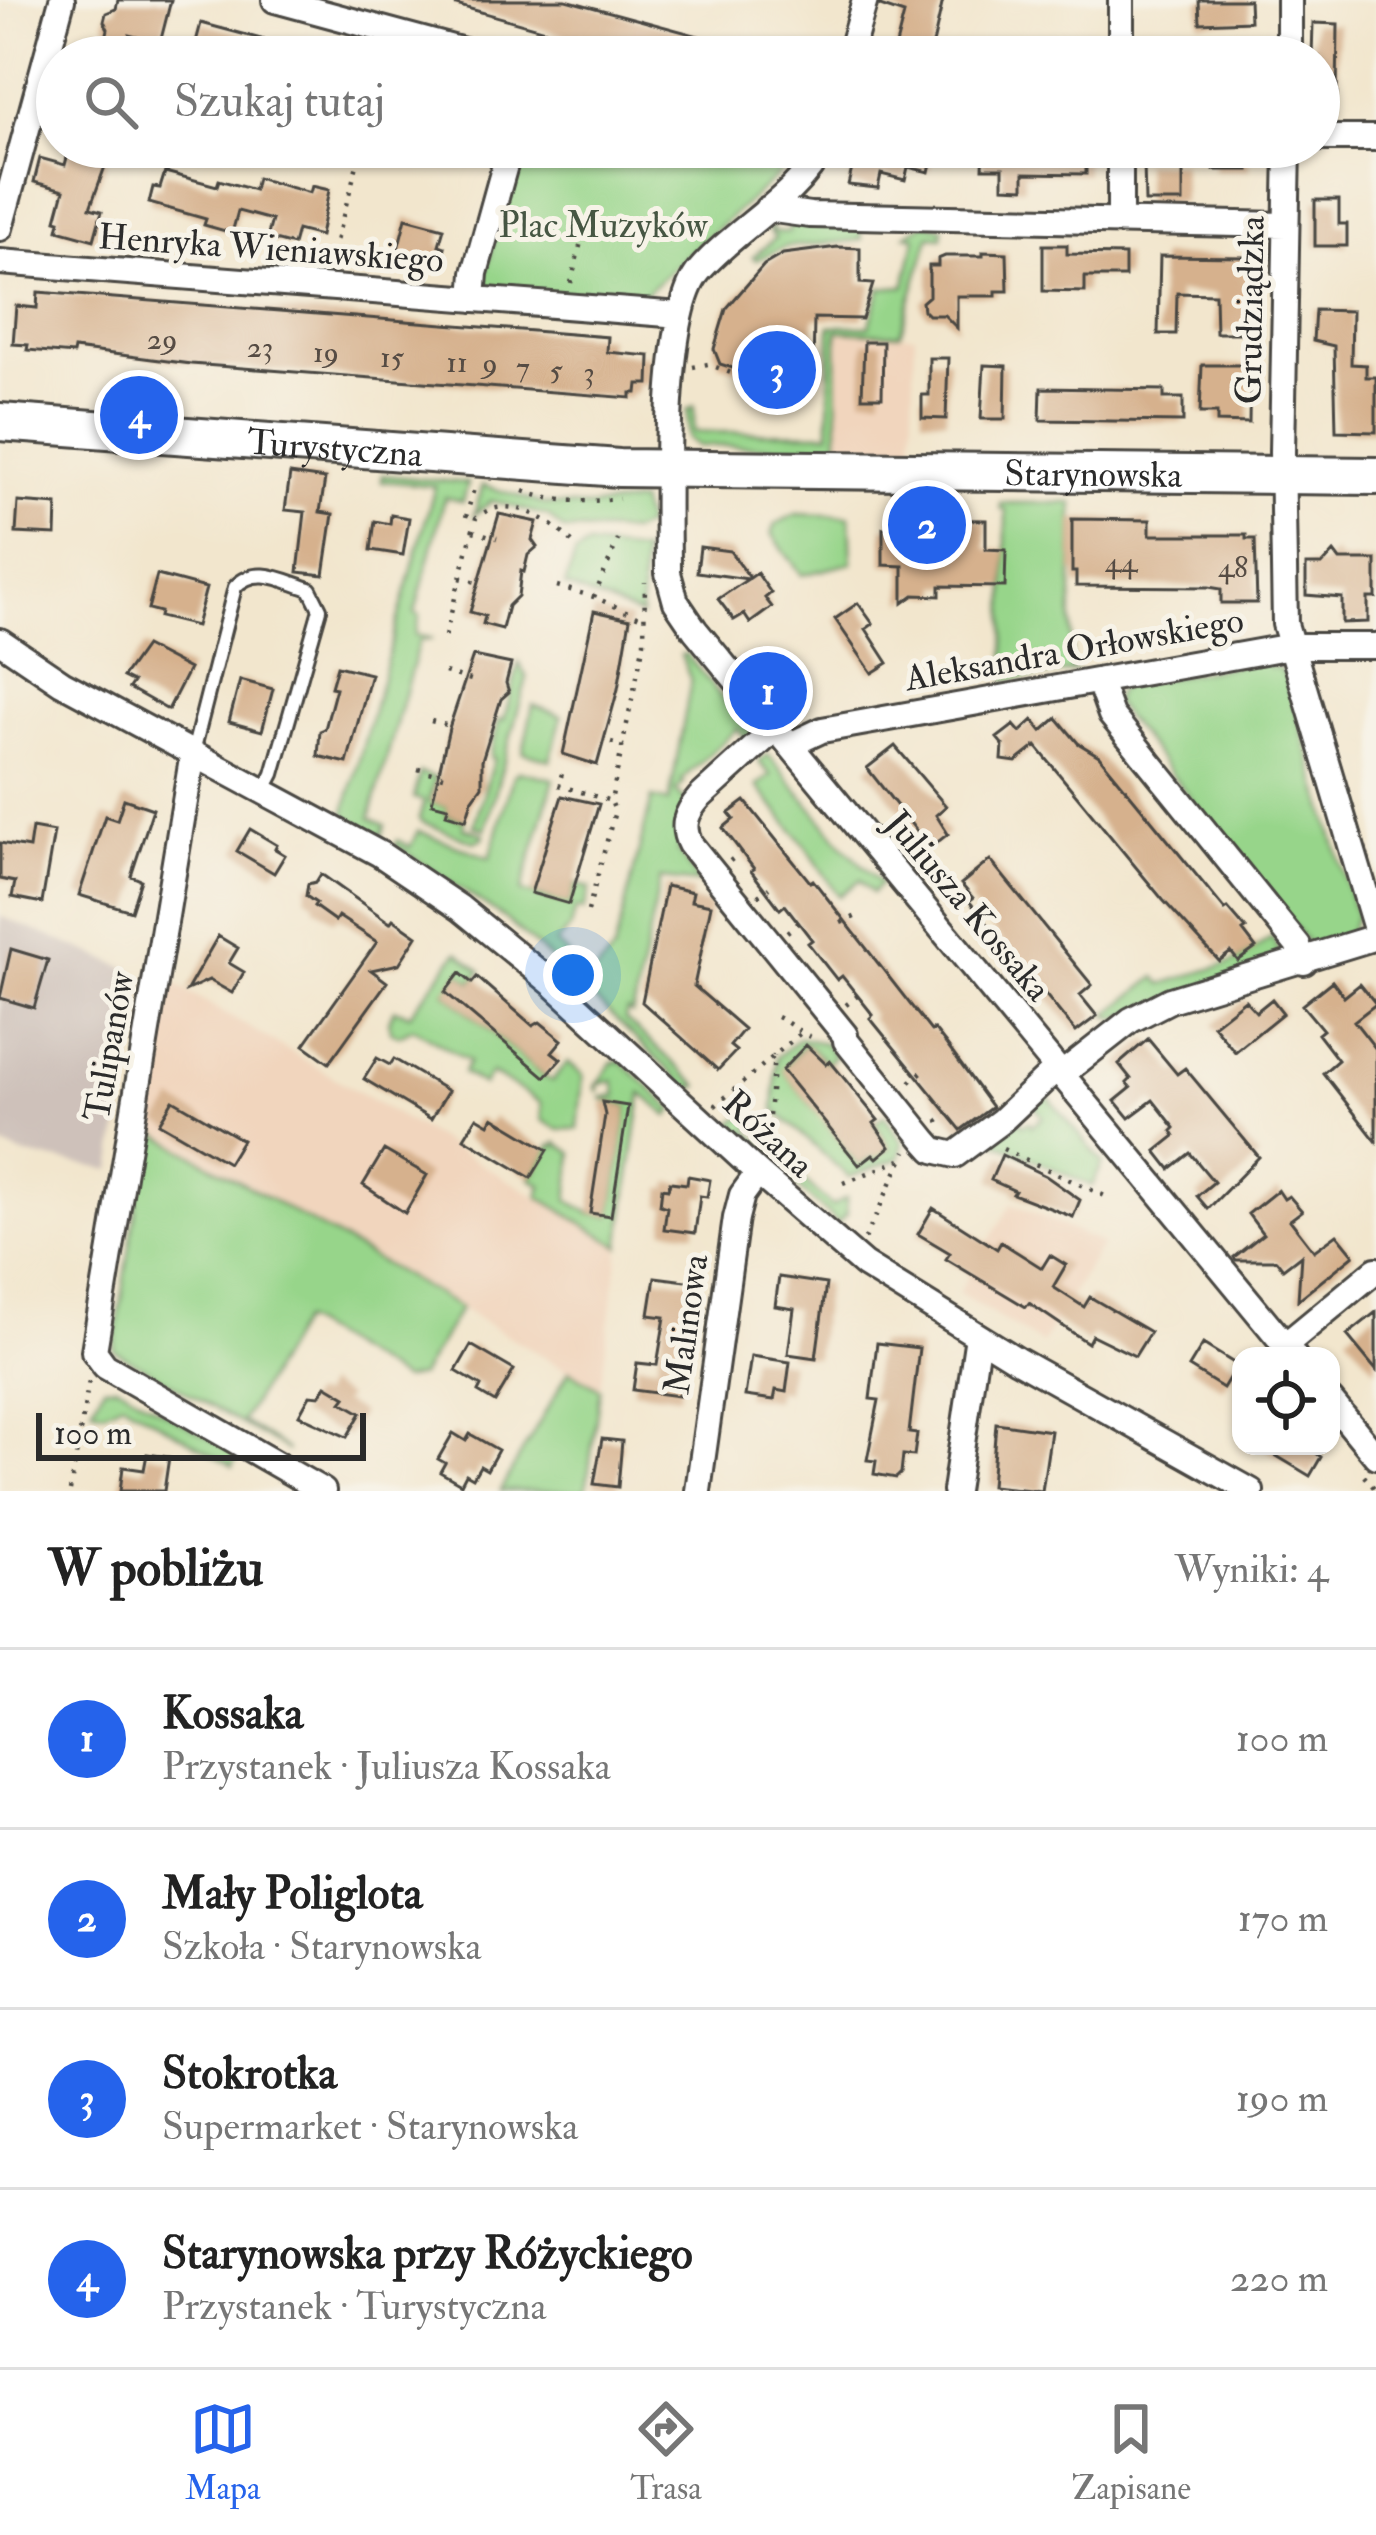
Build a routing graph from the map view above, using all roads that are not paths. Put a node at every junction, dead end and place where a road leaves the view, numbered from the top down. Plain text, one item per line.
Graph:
1 (62, 0) edge
2 (275, 0) edge
3 (865, 0) edge
4 (1121, 0) edge
5 (1289, 0) edge
6 (52, 36) edge
7 (408, 36) edge
8 (855, 36) edge
9 (1120, 36) edge
10 (1288, 36) edge
11 (36, 96) edge
12 (1340, 138) edge
13 (1376, 138) edge
14 (504, 168) edge
15 (807, 168) edge
16 (1120, 168) edge
17 (1287, 168) edge
18 (767, 209) junction
19 (1120, 220) junction
20 (1286, 225) junction
21 (0, 228) edge
22 (0, 262) edge
23 (473, 299) junction
24 (680, 315) junction
25 (0, 422) edge
26 (668, 469) junction
27 (1284, 475) junction
28 (1376, 476) edge
29 (0, 641) edge
30 (1292, 646) junction
31 (1376, 646) edge
32 (1099, 682) junction
33 (783, 736) junction
34 (193, 753) junction
35 (264, 791) junction
36 (1376, 933) edge
37 (1304, 962) junction
38 (1059, 1071) junction
39 (758, 1173) junction
40 (1376, 1270) edge
41 (978, 1336) junction
42 (1286, 1347) edge
43 (1293, 1347) edge
44 (1340, 1412) edge
45 (1376, 1456) edge
46 (323, 1491) edge
47 (698, 1491) edge
48 (956, 1491) edge
49 (1251, 1491) edge

1 - 6 street
2 - 7 street
3 - 8 street
4 - 9 street
5 - 10 street
11 - 21 street
12 - 13 street
14 - 23 street
15 - 18 street
16 - 19 street
17 - 20 street, Grudziądzka
18 - 19 street
18 - 24 street
19 - 20 street
20 - 27 street, Grudziądzka
22 - 23 street, Henryka Wieniawskiego
23 - 24 street, Henryka Wieniawskiego
24 - 26 street, Juliusza Kossaka
25 - 26 street, Turystyczna
26 - 27 street, Starynowska
26 - 33 street, Juliusza Kossaka
27 - 28 street, Starynowska
27 - 30 street, Grudziądzka
29 - 34 street, Różana
30 - 31 street, Aleksandra Orłowskiego
30 - 32 street, Aleksandra Orłowskiego
30 - 36 street, Grudziądzka
32 - 33 street, Aleksandra Orłowskiego
32 - 37 street
33 - 38 street, Juliusza Kossaka
33 - 38 street
34 - 35 street, Różana
34 - 35 lane
34 - 46 street, Tulipanów
35 - 39 street, Różana
36 - 37 street
37 - 38 street
38 - 42 street, Juliusza Kossaka
39 - 41 street, Różana
39 - 47 street, Malinowa
40 - 43 street
41 - 48 street
41 - 49 street, Różana
44 - 45 street

